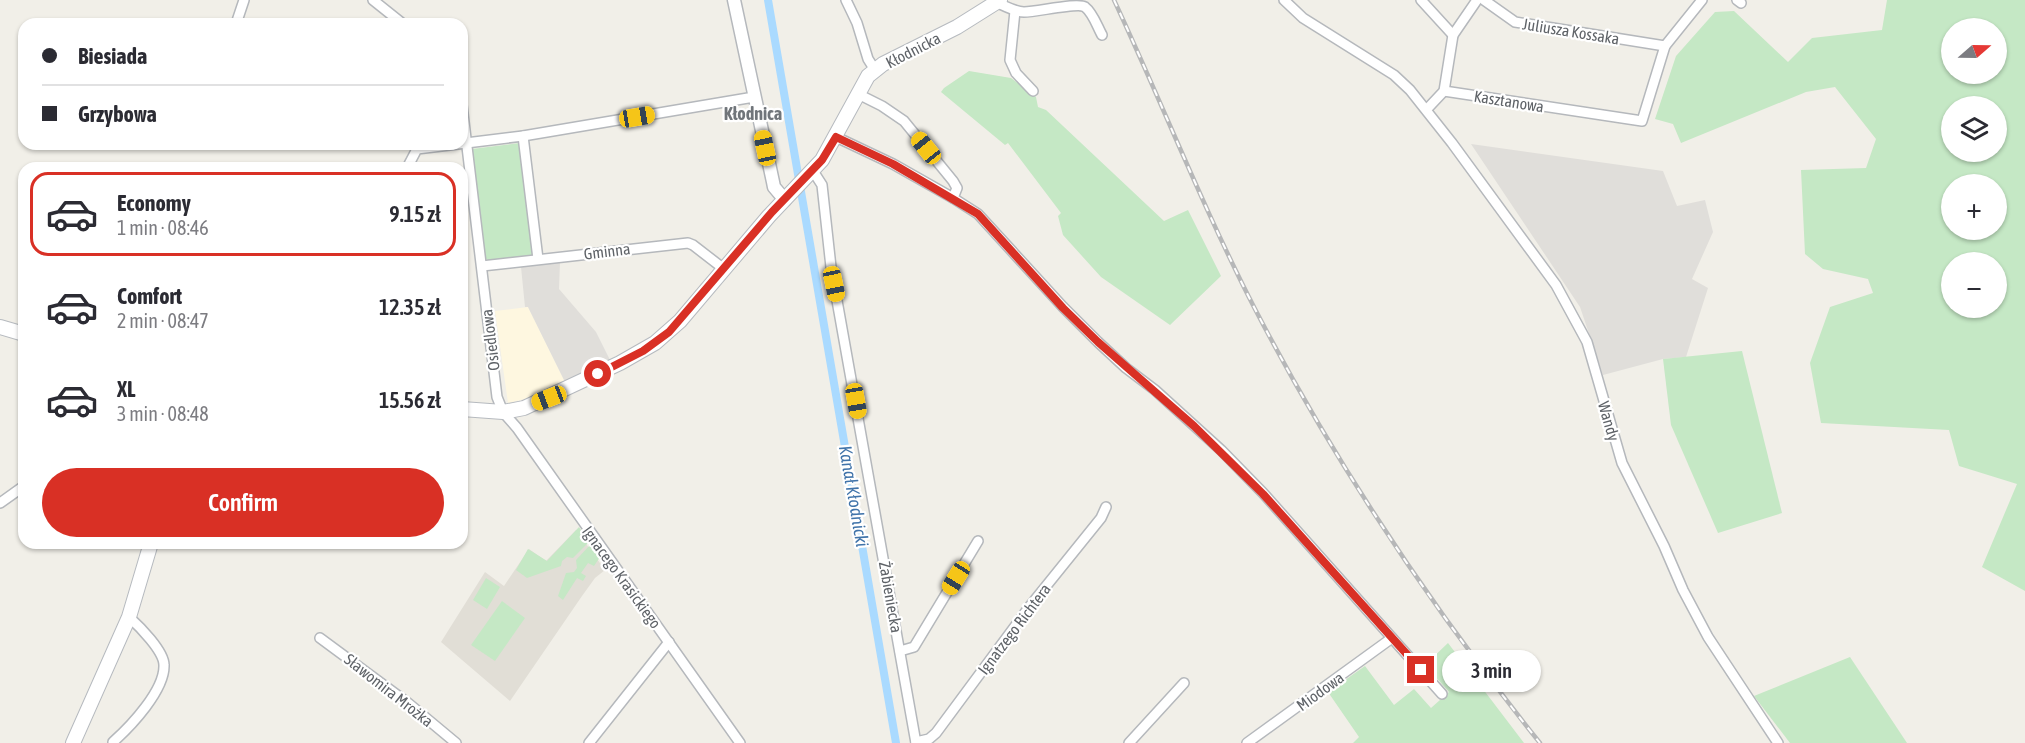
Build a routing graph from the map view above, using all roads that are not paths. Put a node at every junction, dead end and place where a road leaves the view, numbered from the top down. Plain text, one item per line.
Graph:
1 (244, 0) edge
2 (373, 0) edge
3 (734, 0) edge
4 (846, 0) edge
5 (1284, 0) edge
6 (1421, 0) edge
7 (1477, 0) edge
8 (1484, 0) edge
9 (1702, 0) edge
10 (999, 1) edge
11 (1015, 10) junction
12 (238, 18) edge
13 (396, 18) edge
14 (1102, 35) dead end
15 (1453, 35) junction
16 (1665, 46) junction
17 (875, 70) junction
18 (1033, 91) dead end
19 (1444, 91) junction
20 (858, 94) junction
21 (754, 97) junction
22 (1427, 109) junction
23 (523, 136) junction
24 (836, 137) junction
25 (468, 144) edge
26 (467, 150) edge
27 (811, 173) junction
28 (952, 198) junction
29 (784, 200) junction
30 (538, 260) junction
31 (482, 266) junction
32 (724, 269) junction
33 (0, 327) edge
34 (18, 332) edge
35 (468, 409) edge
36 (503, 412) junction
37 (18, 490) edge
38 (0, 503) edge
39 (1106, 507) dead end
40 (978, 541) dead end
41 (149, 549) edge
42 (129, 617) junction
43 (320, 638) dead end
44 (1392, 638) junction
45 (669, 642) junction
46 (900, 651) junction
47 (1184, 683) dead end
48 (1442, 694) dead end
49 (113, 742) edge
50 (73, 743) edge
51 (456, 743) edge
52 (590, 743) edge
53 (740, 743) edge
54 (916, 743) edge
55 (1129, 743) edge
56 (1247, 743) edge
57 (1778, 743) edge

1 - 12 street
2 - 13 street
3 - 21 street
4 - 17 street
5 - 22 street
6 - 15 street
7 - 15 street
8 - 16 street, Juliusza Kossaka
9 - 16 street, Kasztanowa
10 - 11 street
10 - 17 main road, Kłodnicka
11 - 14 street
11 - 18 street
15 - 19 street
16 - 19 street, Kasztanowa
17 - 20 main road, Kłodnicka
19 - 22 street
20 - 24 main road, Kłodnicka
20 - 28 street
21 - 23 street
21 - 29 street
22 - 57 street, Wandy
23 - 25 street
23 - 30 street
24 - 27 main road, Kłodnicka
24 - 28 street
26 - 31 street, Osiedlowa
27 - 29 main road, Kłodnicka
27 - 46 street, Żabieniecka
28 - 44 street
29 - 32 main road, Kłodnicka
30 - 31 street, Gminna
30 - 32 street, Gminna
31 - 36 street, Osiedlowa
32 - 36 main road, Kłodnicka
33 - 34 main road
35 - 36 main road, Kłodnicka
36 - 45 street, Ignacego Krasickiego
37 - 38 street
39 - 54 street, Ignatzego Richtera
40 - 46 street
41 - 42 main road
42 - 49 street
42 - 50 main road
43 - 51 street, Sławomira Mrożka
44 - 48 street
44 - 56 street, Miodowa
45 - 52 street
45 - 53 street, Ignacego Krasickiego
46 - 54 street, Żabieniecka
47 - 55 street

